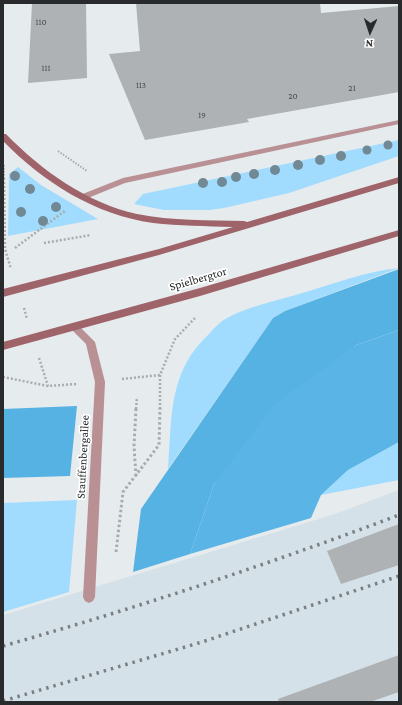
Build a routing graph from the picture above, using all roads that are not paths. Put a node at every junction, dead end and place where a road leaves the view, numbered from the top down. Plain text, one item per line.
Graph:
1 (399, 122) edge
2 (3, 136) edge
3 (399, 180) edge
4 (83, 197) junction
5 (254, 224) junction
6 (399, 233) edge
7 (3, 293) edge
8 (74, 327) junction
9 (3, 346) edge
10 (89, 597) dead end

1 - 4 street
2 - 4 main road
3 - 5 main road
4 - 5 main road
5 - 7 main road
6 - 8 main road, Spielbergtor
8 - 9 main road, Spielbergtor
8 - 10 street, Stauffenbergallee

